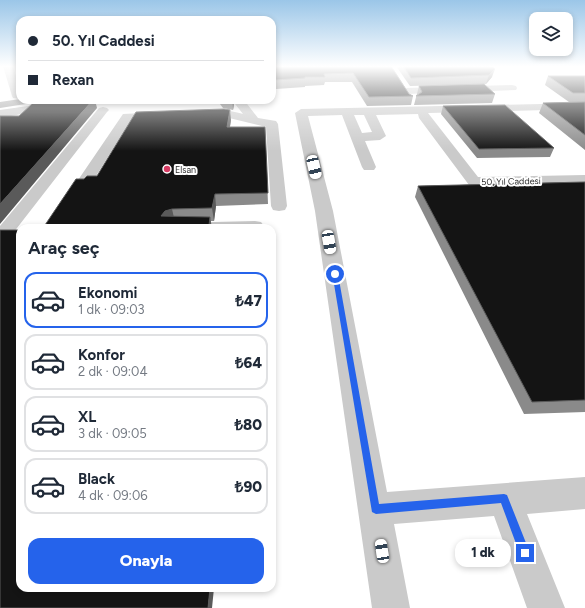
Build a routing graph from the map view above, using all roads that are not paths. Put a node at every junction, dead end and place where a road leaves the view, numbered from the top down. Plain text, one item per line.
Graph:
1 (408, 94) edge
2 (487, 94) edge
3 (519, 94) edge
4 (16, 96) edge
5 (522, 97) junction
6 (0, 98) edge
7 (16, 102) edge
8 (66, 104) edge
9 (241, 104) edge
10 (0, 105) edge
11 (585, 106) edge
12 (103, 110) dead end
13 (421, 112) junction
14 (0, 114) edge
15 (371, 118) junction
16 (254, 120) junction
17 (272, 124) junction
18 (303, 124) junction
19 (352, 125) junction
20 (369, 167) dead end
21 (585, 180) edge
22 (82, 186) edge
23 (278, 206) dead end
24 (8, 233) edge
25 (585, 493) edge
26 (504, 498) junction
27 (376, 509) junction
28 (391, 608) edge
29 (546, 608) edge

1 - 13 street
2 - 5 street
3 - 5 street
4 - 6 main road
5 - 11 street
5 - 13 street
7 - 10 main road
8 - 14 street
9 - 16 street
12 - 24 street
13 - 15 street
13 - 21 street, 50. Yıl Caddesi
15 - 19 street
15 - 19 street
16 - 17 street
16 - 22 street
17 - 18 street
17 - 23 street
18 - 19 street
18 - 27 street
19 - 20 street
25 - 26 street
26 - 27 street
26 - 29 street
27 - 28 street

